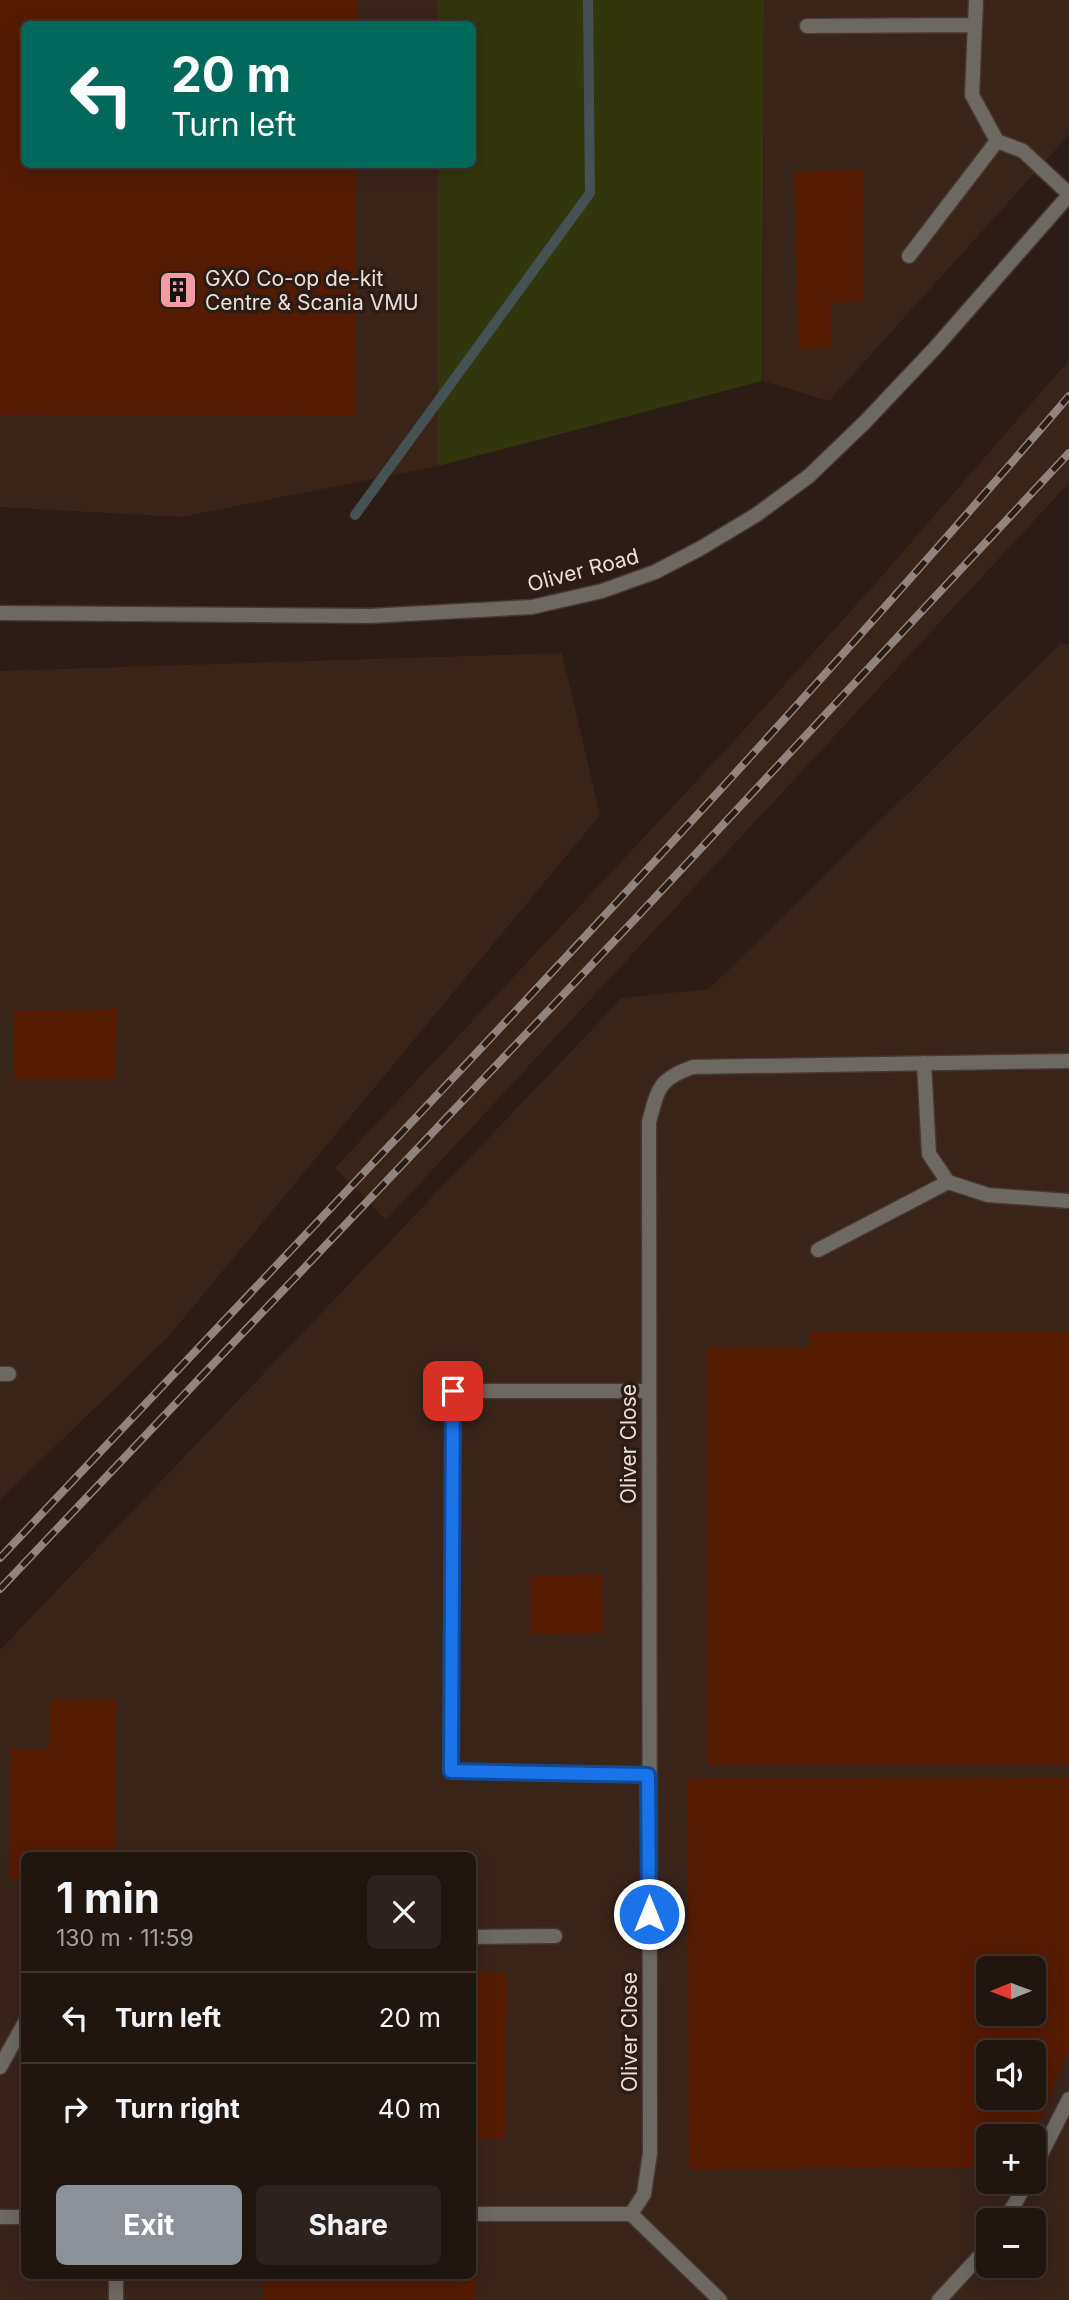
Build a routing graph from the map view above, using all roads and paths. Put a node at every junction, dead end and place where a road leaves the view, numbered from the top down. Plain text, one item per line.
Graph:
1 (976, 0) edge
2 (974, 25) junction
3 (807, 26) dead end
4 (997, 141) junction
5 (1069, 195) edge
6 (909, 256) dead end
7 (0, 613) edge
8 (1069, 1061) edge
9 (924, 1063) junction
10 (948, 1182) junction
11 (1069, 1201) edge
12 (818, 1251) dead end
13 (649, 1391) junction
14 (648, 1775) junction
15 (555, 1936) dead end
16 (476, 1937) edge
17 (21, 2029) edge
18 (0, 2067) edge
19 (1069, 2099) edge
20 (1046, 2148) edge
21 (476, 2214) edge
22 (631, 2214) junction
23 (0, 2217) edge
24 (21, 2217) edge
25 (976, 2260) edge
26 (116, 2279) edge
27 (116, 2300) edge
28 (720, 2300) edge
29 (939, 2300) edge

1 - 2 street
2 - 3 street
2 - 4 street
4 - 5 street
4 - 6 street
5 - 7 street, Oliver Road
8 - 9 street, Oliver Close
9 - 10 street
9 - 13 street, Oliver Close
10 - 11 street
10 - 12 street
13 - 14 street, Oliver Close
13 - 14 street
14 - 22 street, Oliver Close
15 - 16 street
17 - 18 street
19 - 20 street
21 - 22 street
22 - 28 street
23 - 24 street
25 - 29 street
26 - 27 street

